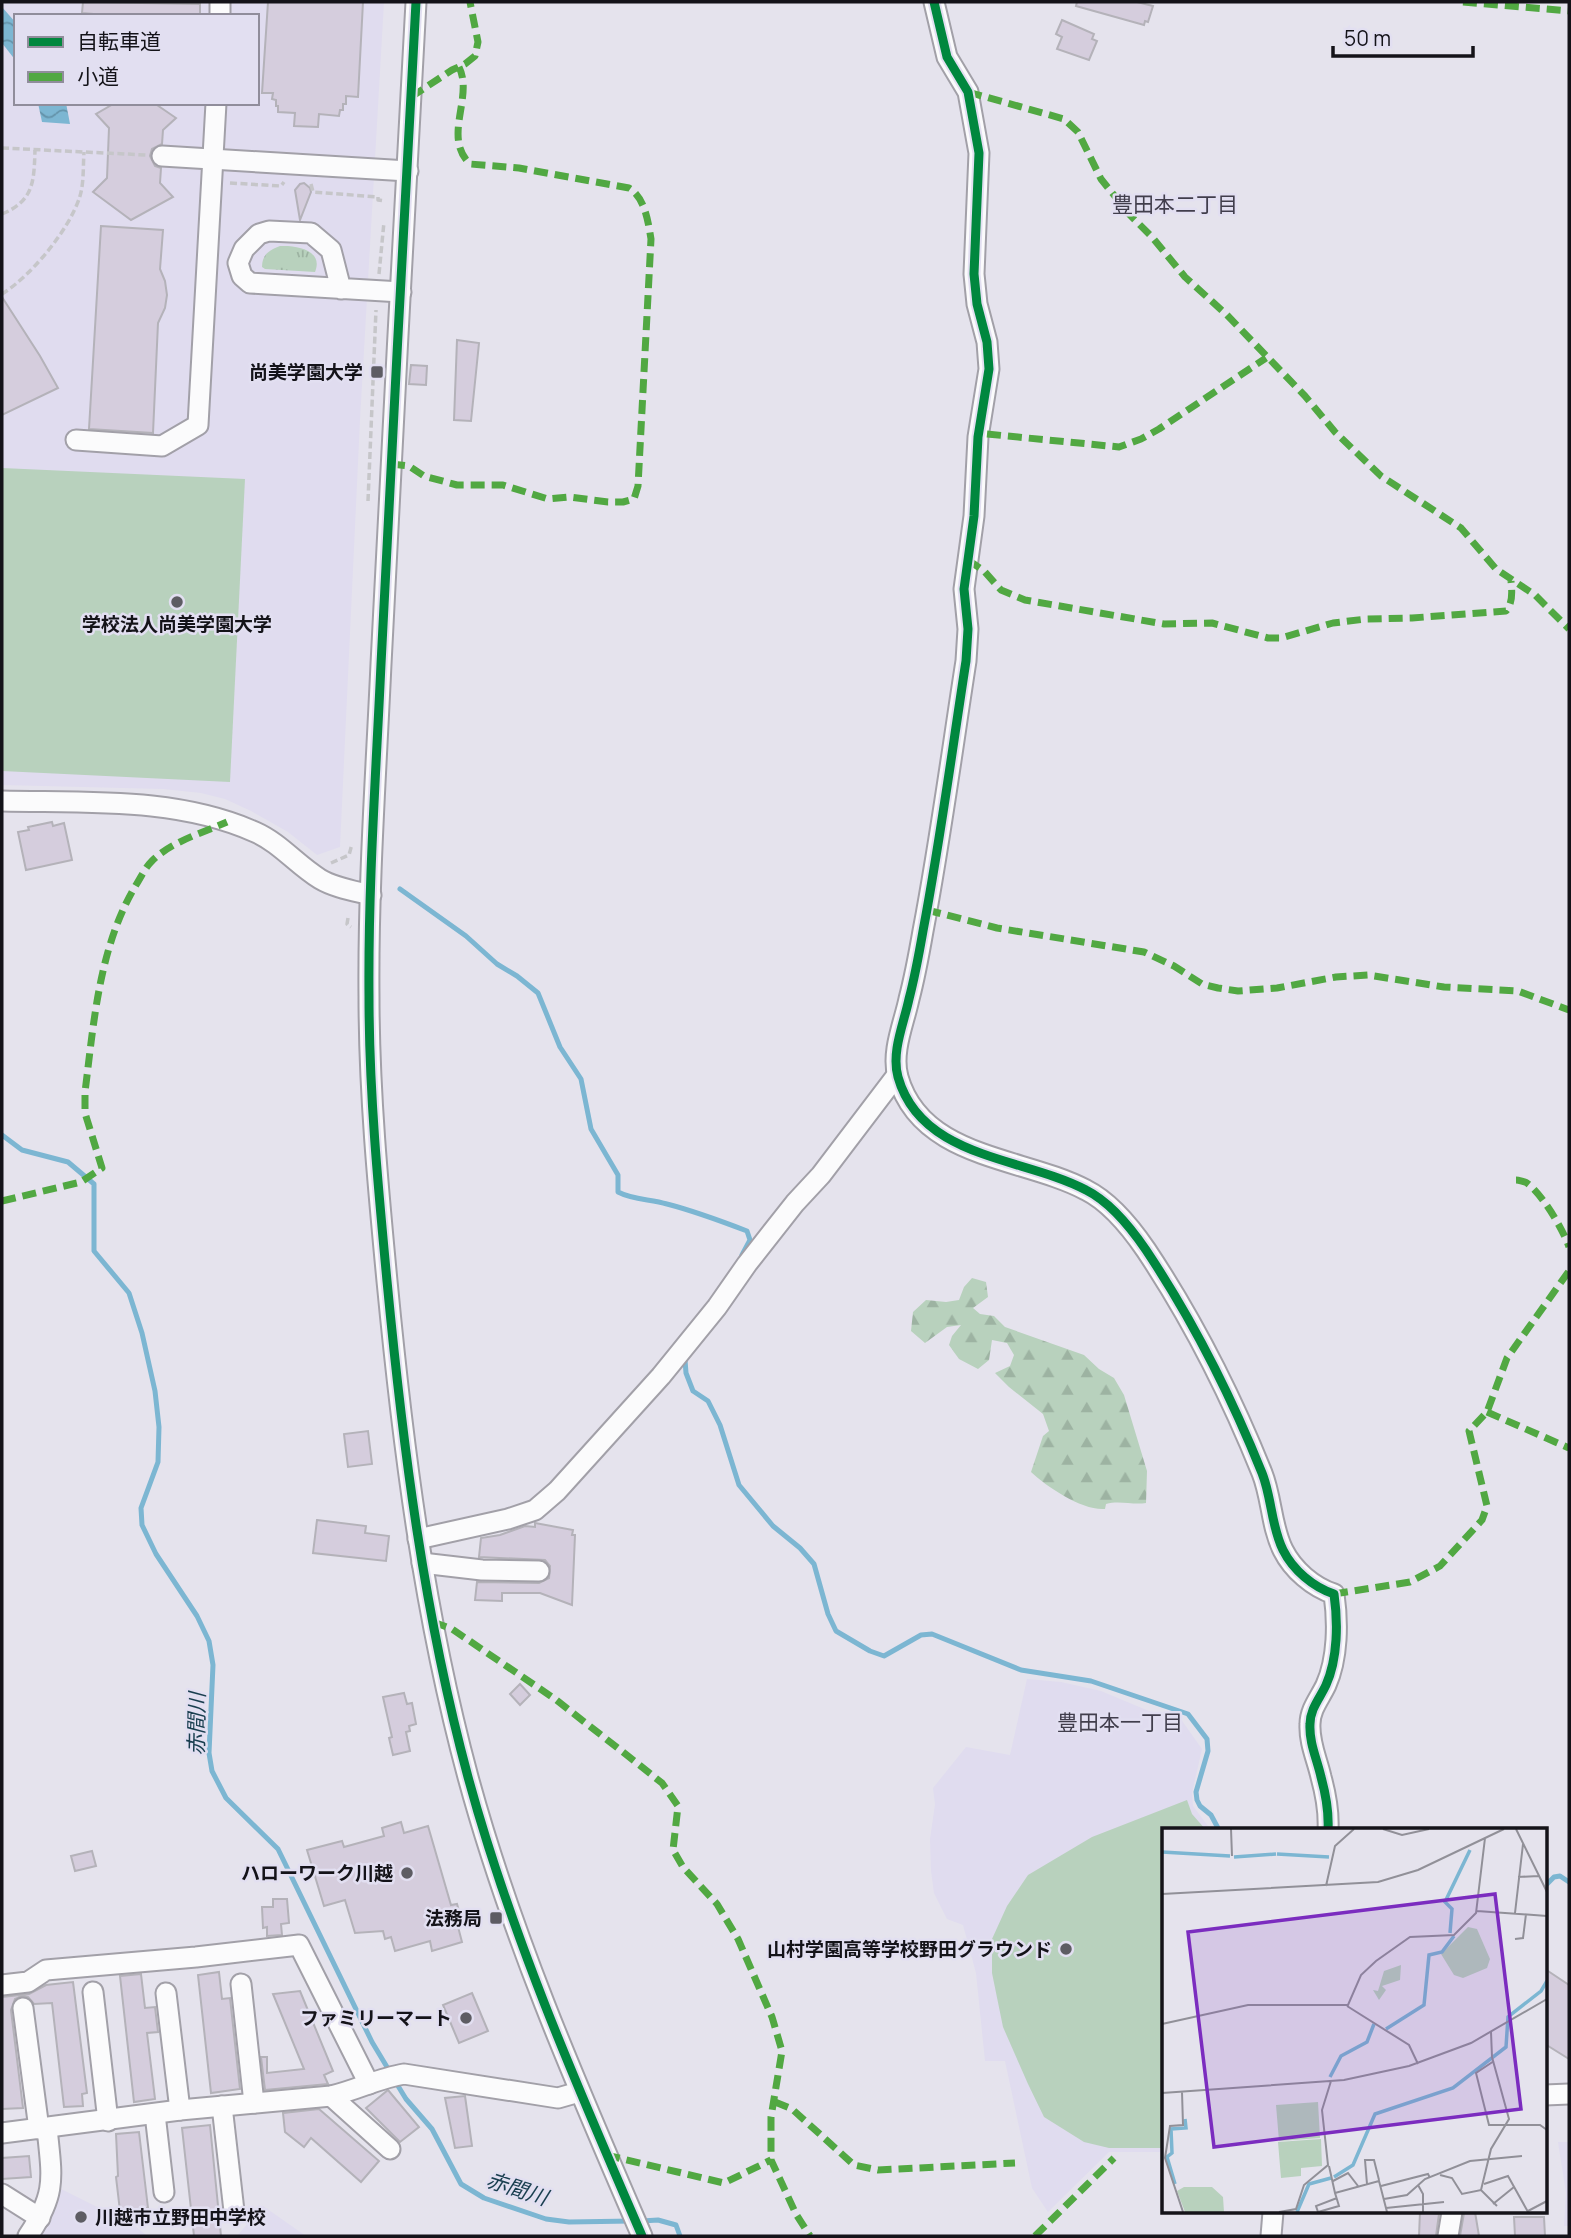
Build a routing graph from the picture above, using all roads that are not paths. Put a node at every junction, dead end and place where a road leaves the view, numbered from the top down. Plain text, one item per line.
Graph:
1 (416, 2) edge
2 (934, 2) edge
3 (216, 105) edge
4 (162, 156) road end
5 (213, 159) junction
6 (408, 171) junction
7 (206, 267) junction
8 (239, 270) junction
9 (341, 289) junction
10 (401, 292) junction
11 (76, 440) dead end
12 (2, 801) edge
13 (371, 895) junction
14 (897, 1075) junction
15 (418, 1539) junction
16 (422, 1563) junction
17 (539, 1571) dead end
18 (1328, 1828) edge
19 (241, 1984) dead end
20 (2, 1985) edge
21 (93, 1992) dead end
22 (166, 1993) dead end
23 (23, 2008) dead end
24 (386, 2078) junction
25 (579, 2092) junction
26 (1569, 2094) edge
27 (1546, 2095) edge
28 (331, 2096) junction
29 (254, 2103) junction
30 (222, 2106) junction
31 (180, 2110) junction
32 (156, 2114) junction
33 (108, 2121) junction
34 (43, 2128) junction
35 (2, 2133) edge
36 (390, 2149) dead end
37 (164, 2192) dead end
38 (2, 2194) edge
39 (234, 2211) dead end
40 (1273, 2214) edge
41 (1451, 2214) edge
42 (40, 2218) junction
43 (637, 2224) edge
44 (28, 2236) edge
45 (1271, 2236) edge
46 (1448, 2236) edge

1 - 6 street
2 - 14 street
3 - 5 street
4 - 5 street
5 - 6 street
5 - 7 street
6 - 10 street
7 - 8 street
7 - 11 street
8 - 9 street
8 - 9 street
9 - 10 street
10 - 13 street
12 - 13 street
13 - 15 street
14 - 15 street
14 - 18 street
15 - 16 street
16 - 17 street
16 - 25 street
19 - 29 street
20 - 24 street
21 - 33 street
22 - 31 street
23 - 34 street
24 - 25 street
24 - 28 street
25 - 43 street
26 - 27 street
28 - 29 street
28 - 36 street
29 - 30 street
30 - 31 street
30 - 39 street
31 - 32 street
32 - 33 street
32 - 37 street
33 - 34 street
34 - 35 street
34 - 42 street
38 - 42 street
40 - 45 street
41 - 46 street
42 - 44 street

